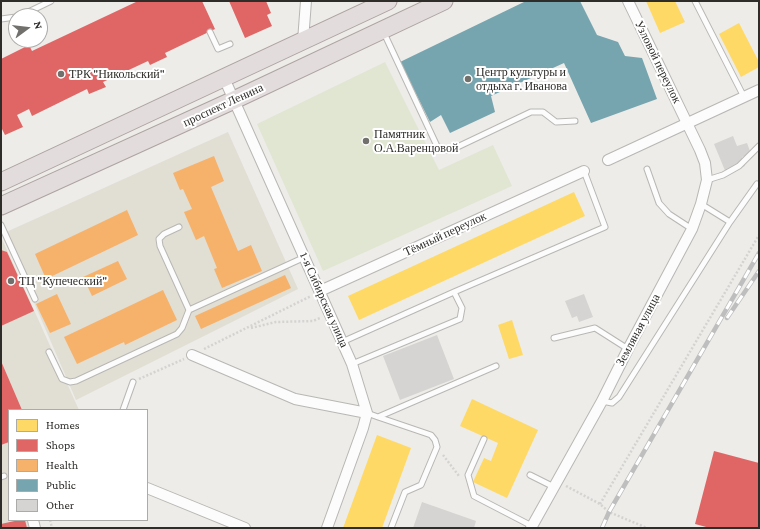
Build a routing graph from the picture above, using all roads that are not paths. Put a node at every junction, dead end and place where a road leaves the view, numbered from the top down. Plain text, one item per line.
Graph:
1 (51, 1) edge
2 (306, 1) edge
3 (388, 1) edge
4 (444, 1) edge
5 (628, 1) edge
6 (695, 1) edge
7 (37, 8) edge
8 (382, 31) junction
9 (210, 32) dead end
10 (303, 41) junction
11 (230, 44) dead end
12 (311, 64) junction
13 (224, 78) junction
14 (759, 90) edge
15 (744, 97) junction
16 (234, 100) junction
17 (575, 121) dead end
18 (688, 124) junction
19 (759, 146) edge
20 (608, 160) dead end
21 (647, 169) dead end
22 (584, 171) joint
23 (707, 180) junction
24 (1, 182) edge
25 (757, 184) dead end
26 (701, 204) junction
27 (1, 206) edge
28 (730, 222) junction
29 (1, 225) edge
30 (179, 227) dead end
31 (692, 229) junction
32 (305, 257) junction
33 (320, 291) junction
34 (454, 292) junction
35 (35, 299) dead end
36 (190, 310) junction
37 (554, 338) dead end
38 (342, 342) junction
39 (628, 349) junction
40 (49, 352) dead end
41 (192, 355) road end
42 (352, 364) junction
43 (496, 366) dead end
44 (133, 382) road end
45 (602, 401) junction
46 (124, 409) edge
47 (367, 413) junction
48 (378, 417) junction
49 (484, 439) dead end
50 (530, 476) dead end
51 (554, 487) junction
52 (148, 488) edge
53 (532, 527) edge
54 (245, 528) edge
55 (327, 528) edge
56 (391, 528) edge

1 - 7 lane
2 - 10 street
3 - 10 highway, проспект Ленина
4 - 8 highway, проспект Ленина
5 - 18 street, Узловой переулок
6 - 15 lane
8 - 12 highway, проспект Ленина
8 - 17 lane
9 - 11 lane
10 - 12 highway
10 - 13 highway, проспект Ленина
12 - 16 highway, проспект Ленина
13 - 16 street, 1-я Сибирская улица
13 - 24 highway, проспект Ленина
14 - 15 street
15 - 18 street
16 - 27 highway, проспект Ленина
16 - 32 street, 1-я Сибирская улица
18 - 20 street
18 - 23 street, Земляная улица
19 - 23 lane
21 - 31 lane
22 - 33 street, Тёмный переулок
22 - 34 lane
23 - 26 street, Земляная улица
25 - 28 lane
26 - 28 lane
26 - 31 street, Земляная улица
28 - 45 lane
29 - 35 lane
30 - 36 lane
31 - 39 street, Земляная улица
32 - 33 street, 1-я Сибирская улица
32 - 36 lane
33 - 38 street, 1-я Сибирская улица
34 - 38 lane
34 - 42 lane
36 - 40 lane
37 - 39 lane
38 - 42 street, 1-я Сибирская улица
39 - 45 street, Земляная улица
41 - 47 street
42 - 47 street, 1-я Сибирская улица
43 - 48 lane
44 - 46 lane
45 - 51 street, Земляная улица
47 - 48 lane
47 - 55 street
48 - 56 lane
49 - 53 lane
50 - 51 lane
51 - 53 street, Земляная улица
52 - 54 street

